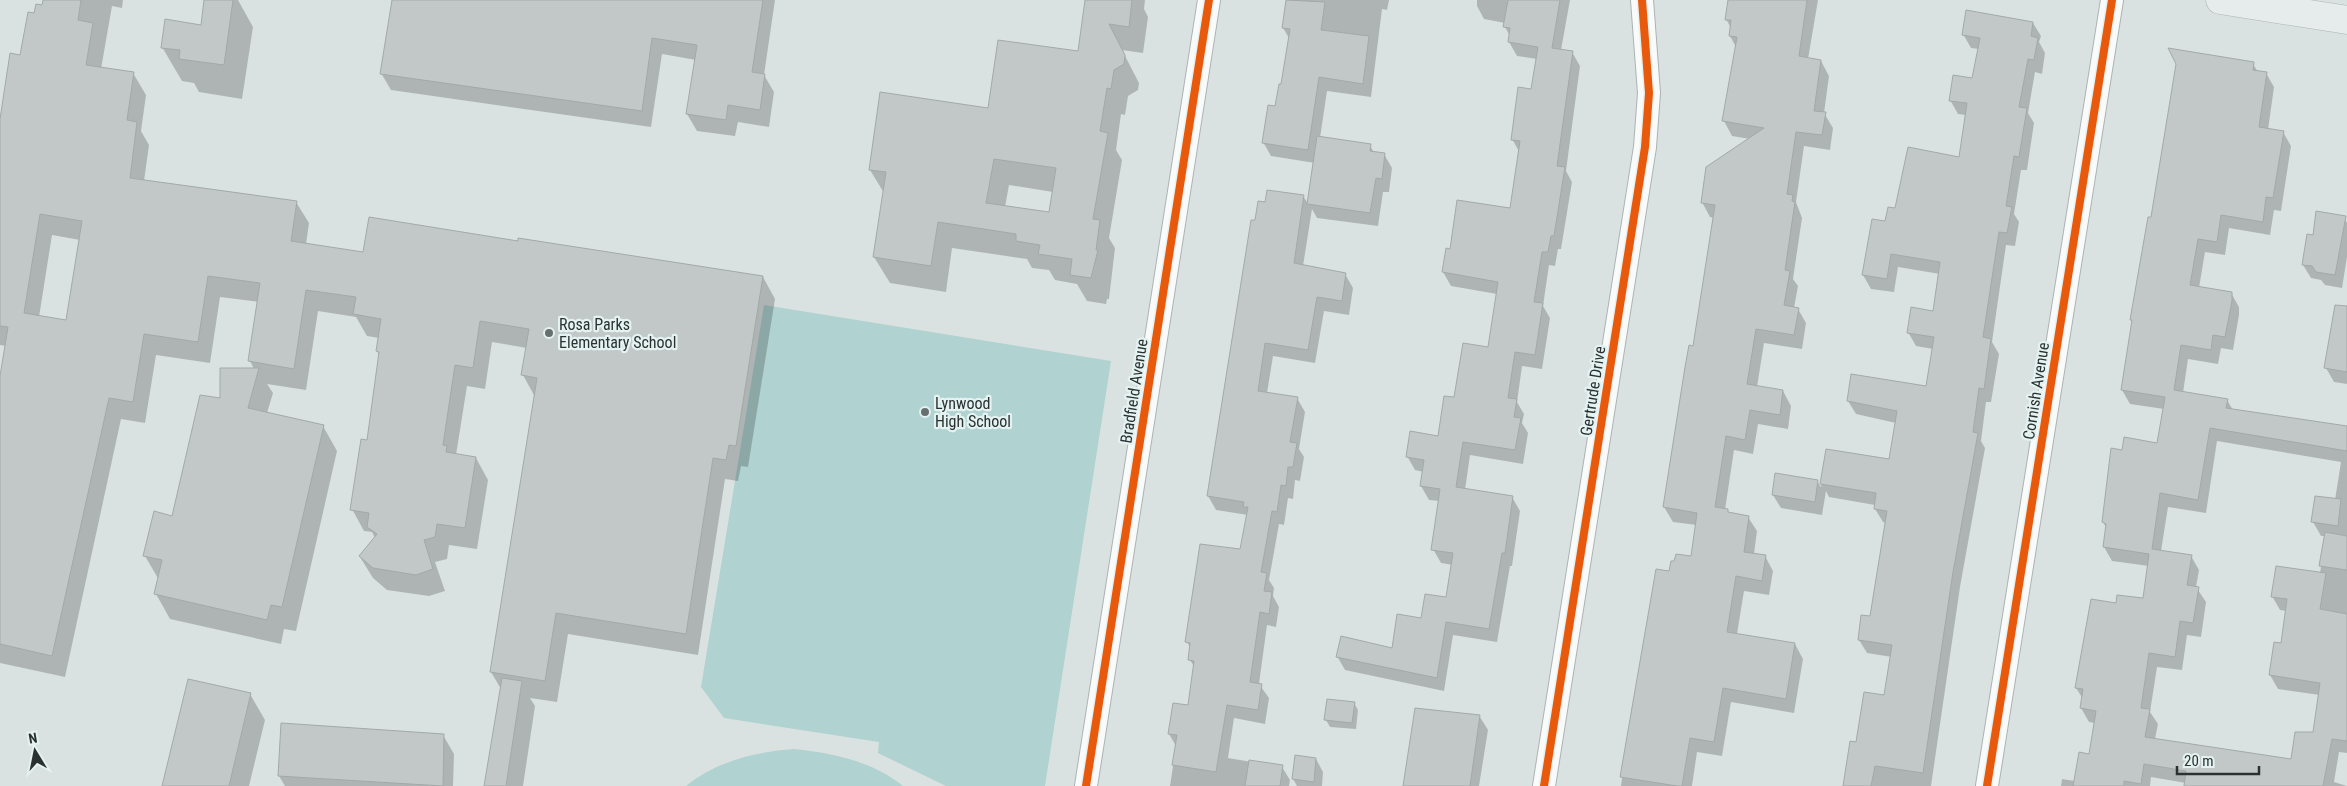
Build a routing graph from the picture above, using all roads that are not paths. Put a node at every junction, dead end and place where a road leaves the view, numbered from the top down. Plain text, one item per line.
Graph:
1 (1209, 0) edge
2 (1642, 0) edge
3 (2112, 0) edge
4 (2220, 0) edge
5 (2347, 20) edge
6 (1086, 786) edge
7 (1544, 786) edge
8 (1987, 786) edge

1 - 6 street, Bradfield Avenue
2 - 7 street, Gertrude Drive
3 - 8 street, Cornish Avenue
4 - 5 street

